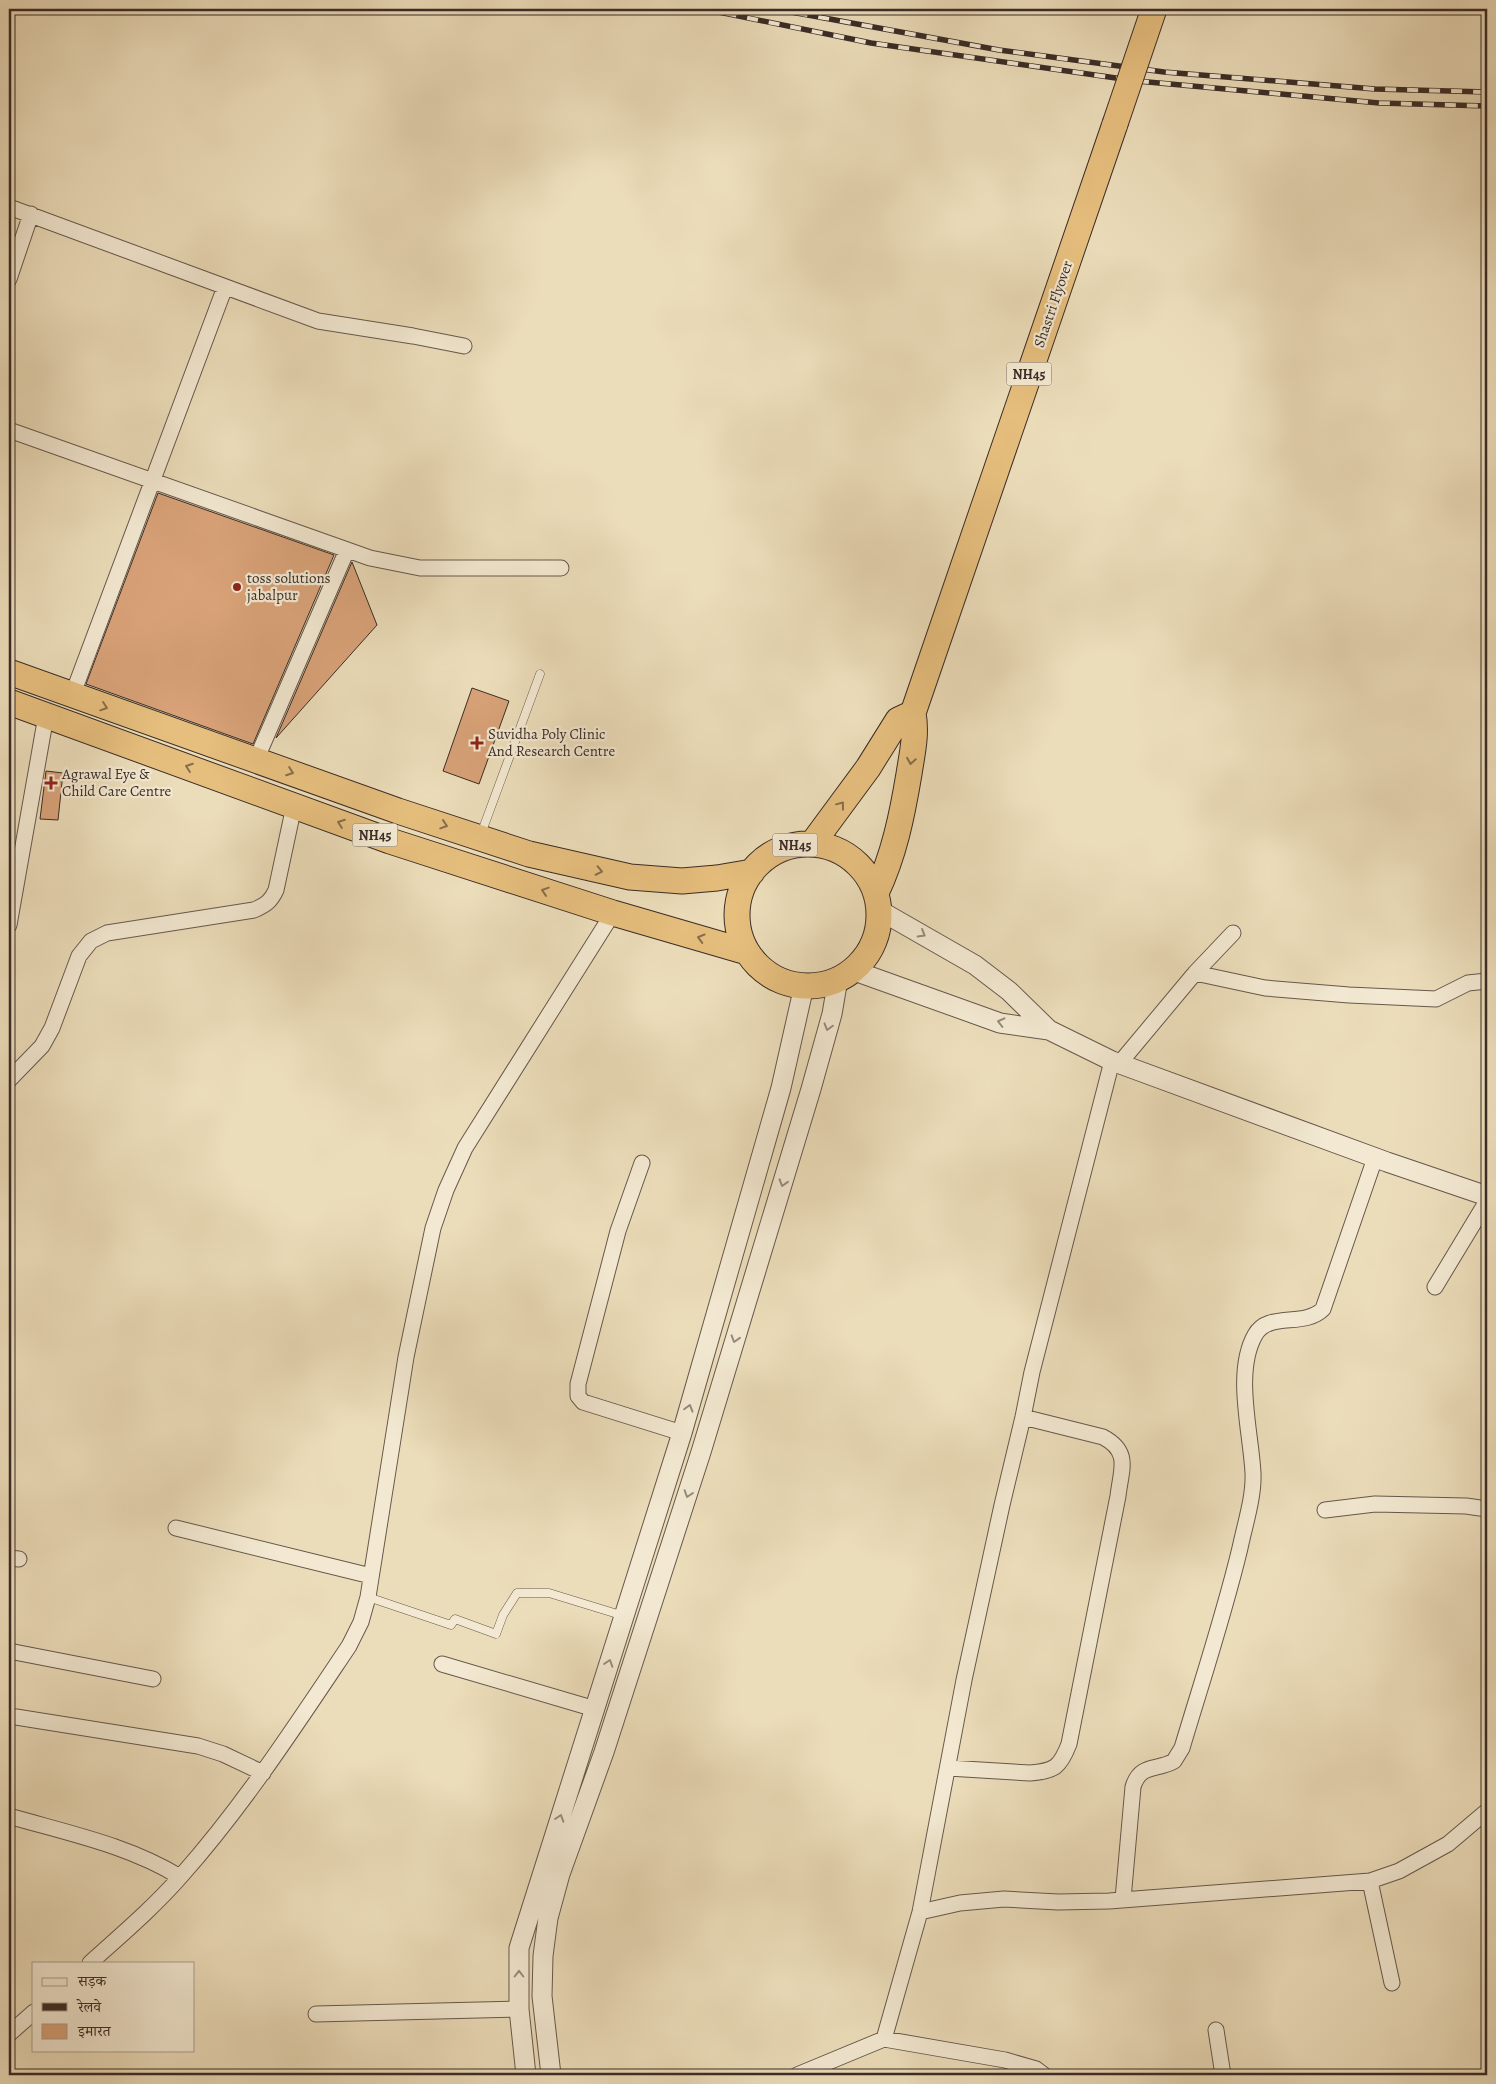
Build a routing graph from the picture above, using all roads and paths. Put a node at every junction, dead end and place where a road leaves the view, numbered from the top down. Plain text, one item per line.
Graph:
1 (1154, 9) edge
2 (9, 207) edge
3 (31, 214) junction
4 (9, 279) edge
5 (225, 287) junction
6 (464, 346) dead end
7 (9, 430) edge
8 (151, 480) junction
9 (347, 550) junction
10 (561, 568) dead end
11 (9, 672) edge
12 (540, 674) dead end
13 (72, 696) junction
14 (9, 702) edge
15 (913, 713) junction
16 (46, 716) junction
17 (256, 760) junction
18 (294, 806) junction
19 (480, 837) junction
20 (812, 844) junction
21 (752, 872) junction
22 (878, 902) junction
23 (613, 913) junction
24 (9, 925) edge
25 (1233, 933) dead end
26 (747, 952) junction
27 (1195, 973) junction
28 (845, 975) junction
29 (1487, 980) edge
30 (804, 986) junction
31 (1049, 1030) junction
32 (1115, 1062) junction
33 (9, 1080) edge
34 (1375, 1158) junction
35 (642, 1163) dead end
36 (1487, 1196) edge
37 (1487, 1201) edge
38 (1436, 1287) dead end
39 (1024, 1417) junction
40 (682, 1433) junction
41 (1487, 1509) edge
42 (1325, 1510) dead end
43 (176, 1528) dead end
44 (371, 1576) junction
45 (368, 1597) junction
46 (624, 1616) junction
47 (9, 1651) edge
48 (442, 1664) dead end
49 (153, 1680) dead end
50 (595, 1709) junction
51 (16, 1717) dead end
52 (948, 1768) junction
53 (263, 1773) junction
54 (1487, 1811) edge
55 (9, 1816) edge
56 (180, 1878) junction
57 (1370, 1881) junction
58 (1123, 1899) junction
59 (920, 1912) junction
60 (91, 1962) edge
61 (1392, 1982) dead end
62 (518, 2009) junction
63 (32, 2014) edge
64 (316, 2014) dead end
65 (1216, 2030) dead end
66 (9, 2034) edge
67 (884, 2039) junction
68 (526, 2075) edge
69 (551, 2075) edge
70 (797, 2075) edge
71 (1044, 2075) edge
72 (1223, 2075) edge

1 - 15 highway, Shastri Flyover / NH45, bridge
2 - 3 street
3 - 4 street
3 - 5 street
5 - 6 street
5 - 8 street
7 - 8 street
8 - 9 street
8 - 13 street
9 - 10 street
9 - 17 street
11 - 13 highway, NH45
12 - 19 lane
13 -> 17 highway, NH45
14 - 16 highway, NH45
20 -> 15 highway, NH45
15 -> 22 highway, NH45
18 -> 16 highway, NH45
16 - 24 street
17 -> 19 highway, NH45
23 -> 18 highway, NH45
18 - 33 street
19 -> 21 highway, NH45
20 - 21 highway, NH45
20 - 22 highway, NH45
21 - 26 highway, NH45
22 - 28 highway, NH45
22 -> 31 street
26 -> 23 highway, NH45
23 - 44 street
25 - 27 street
26 - 30 highway, NH45
27 - 29 street
27 - 32 street
28 - 30 highway, NH45
31 -> 28 street
28 -> 69 street
40 -> 30 street
31 - 32 street
32 - 34 street
32 - 39 street
34 - 36 street
34 - 58 street
35 - 40 street
37 - 38 street
39 - 52 street
39 - 52 street
40 - 46 street
41 - 42 street
43 - 44 street
44 - 45 street
45 - 46 lane
45 - 53 street
50 -> 46 street
47 - 49 street
48 - 50 street
62 -> 50 street
51 - 53 street
52 - 59 street
53 - 56 street
54 - 57 street
55 - 56 street
56 - 60 street
57 - 58 street
57 - 61 street
58 - 59 street
59 - 67 street
62 - 64 street
62 - 68 street
63 - 66 street
65 - 72 street
67 - 70 street
67 - 71 street

